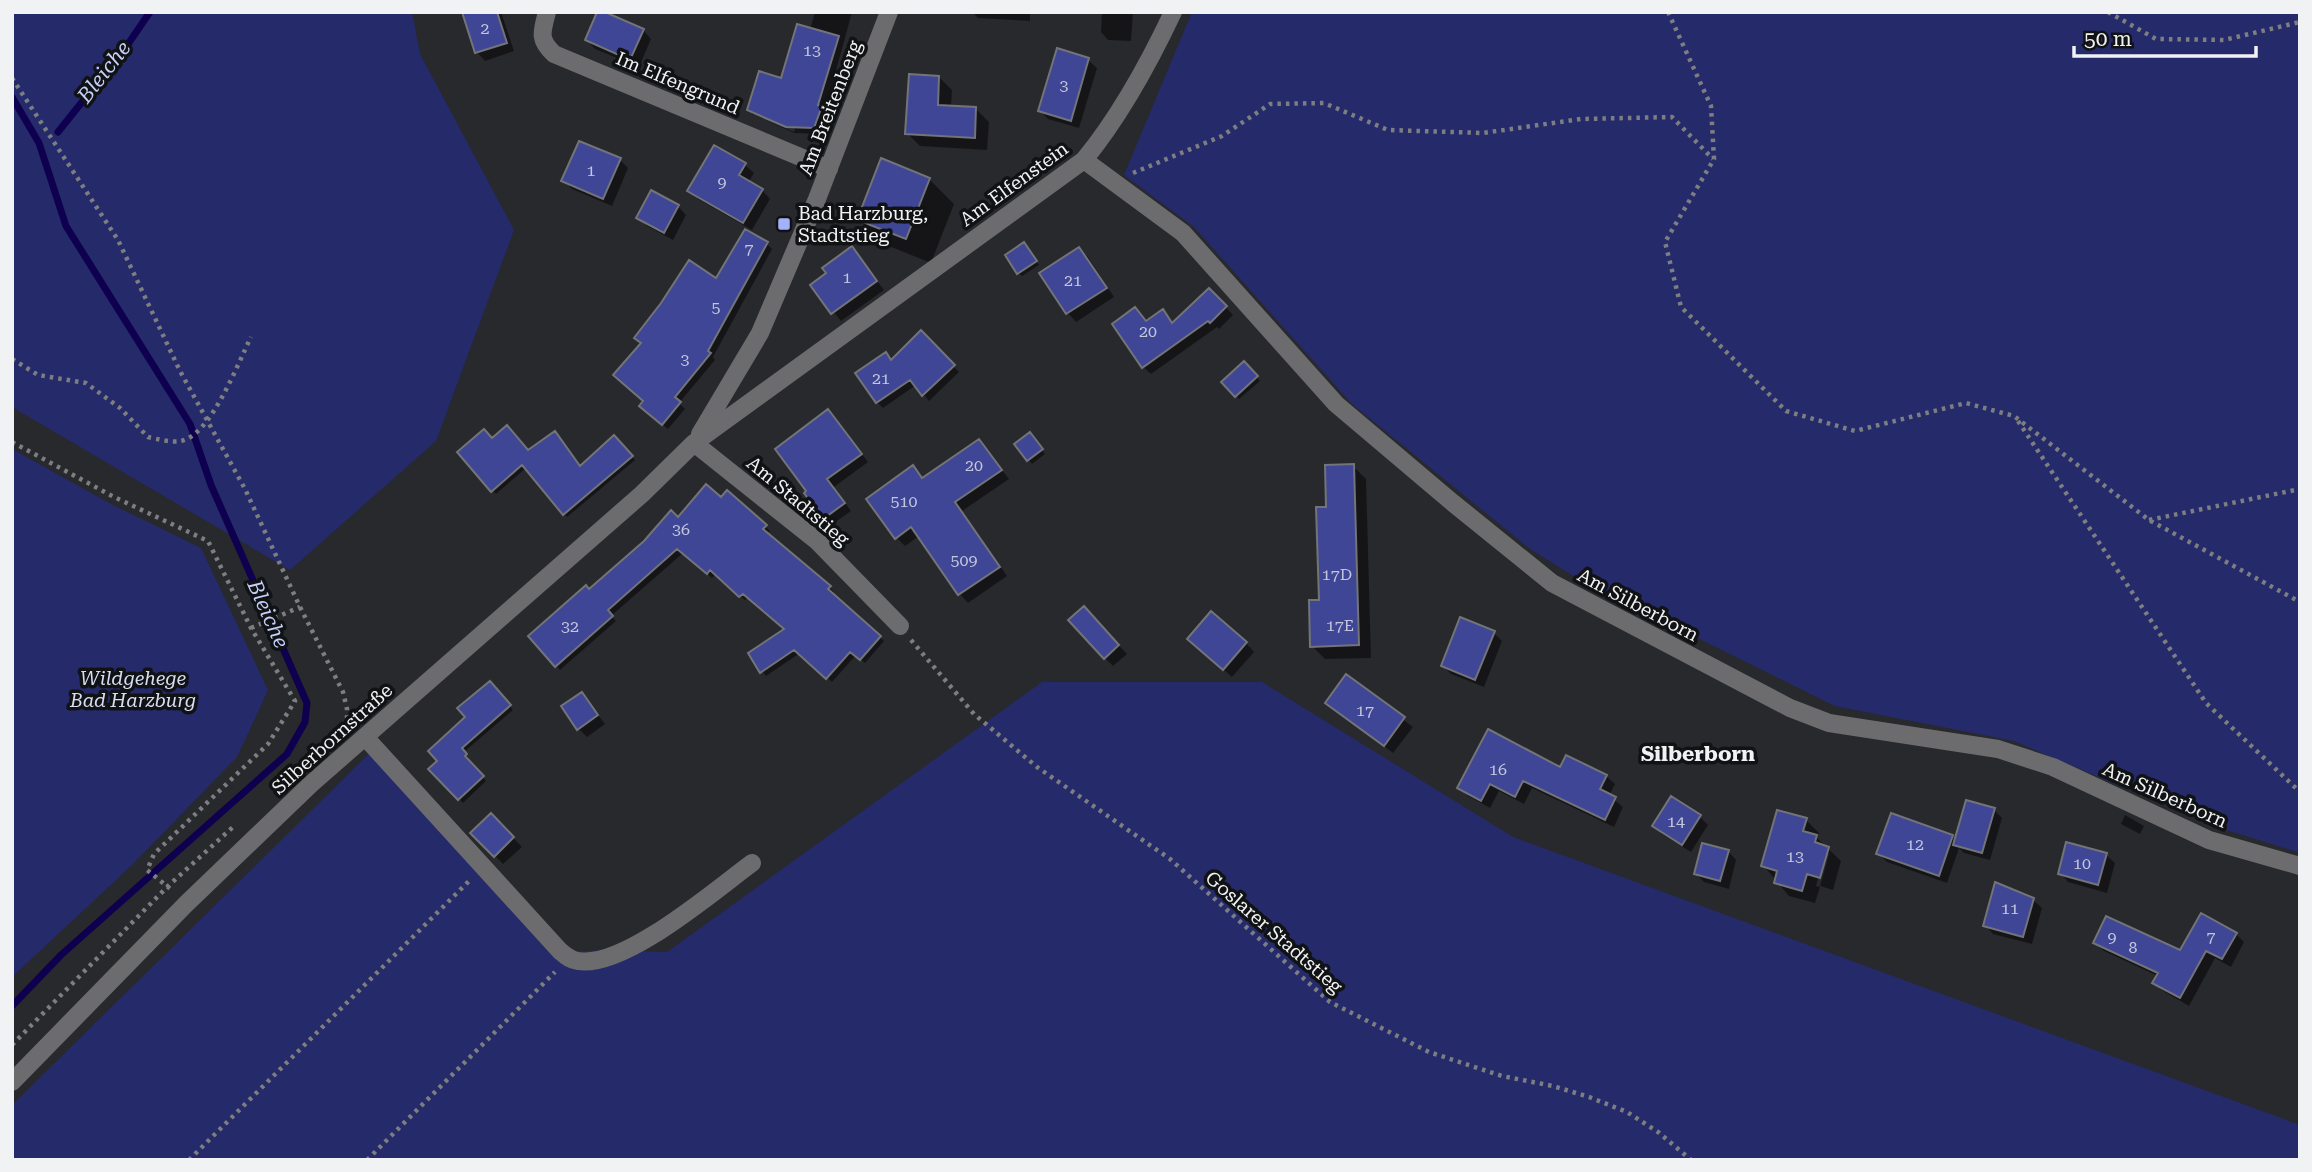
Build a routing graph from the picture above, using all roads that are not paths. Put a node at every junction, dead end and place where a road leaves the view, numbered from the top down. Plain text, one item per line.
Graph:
1 (547, 12) edge
2 (889, 12) edge
3 (1173, 12) edge
4 (1084, 160) junction
5 (829, 169) junction
6 (694, 443) junction
7 (900, 626) road end
8 (365, 737) junction
9 (752, 863) dead end
10 (2300, 866) edge
11 (12, 1082) edge

1 - 5 street, Im Elfengrund
2 - 5 street, Am Breitenberg
3 - 4 street, Am Elfenstein
4 - 6 street, Am Elfenstein
4 - 10 street, Am Silberborn
5 - 6 street, Am Breitenberg
6 - 7 street, Am Stadtstieg
6 - 8 street, Silberbornstraße
8 - 9 street
8 - 11 street, Silberbornstraße

